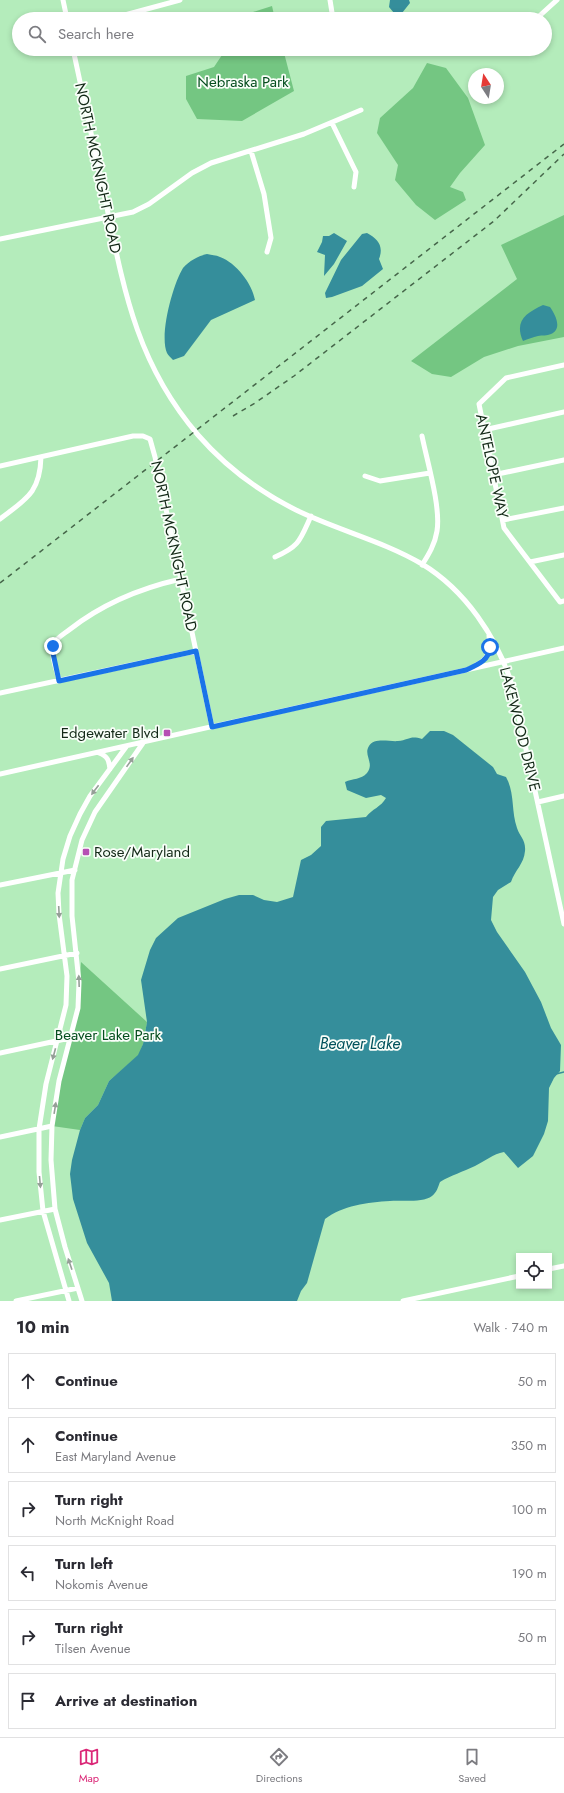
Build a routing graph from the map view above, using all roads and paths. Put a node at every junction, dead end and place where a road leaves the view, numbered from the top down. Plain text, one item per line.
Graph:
1 (63, 0) edge
2 (180, 0) edge
3 (330, 0) edge
4 (557, 0) edge
5 (66, 12) edge
6 (136, 12) edge
7 (332, 12) edge
8 (544, 12) edge
9 (74, 56) edge
10 (361, 110) dead end
11 (332, 123) junction
12 (251, 150) junction
13 (354, 186) dead end
14 (109, 218) junction
15 (0, 239) edge
16 (267, 252) dead end
17 (123, 287) joint
18 (564, 365) edge
19 (564, 412) edge
20 (484, 430) junction
21 (422, 436) dead end
22 (41, 457) junction
23 (564, 460) edge
24 (0, 466) edge
25 (430, 473) junction
26 (494, 475) junction
27 (365, 476) dead end
28 (564, 508) edge
29 (310, 516) junction
30 (0, 519) edge
31 (503, 520) junction
32 (564, 555) edge
33 (275, 557) dead end
34 (530, 562) junction
35 (422, 565) junction
36 (181, 579) junction
37 (564, 601) edge
38 (488, 632) junction
39 (564, 648) edge
40 (196, 651) junction
41 (504, 661) junction
42 (466, 670) junction
43 (59, 681) junction
44 (0, 693) edge
45 (212, 727) junction
46 (143, 743) junction
47 (126, 746) junction
48 (99, 752) junction
49 (110, 769) junction
50 (0, 774) edge
51 (564, 796) edge
52 (538, 802) junction
53 (75, 870) junction
54 (61, 872) junction
55 (0, 885) edge
56 (563, 911) edge
57 (564, 924) edge
58 (77, 953) junction
59 (64, 955) junction
60 (0, 969) edge
61 (70, 1038) junction
62 (57, 1041) junction
63 (0, 1053) edge
64 (52, 1126) junction
65 (39, 1129) junction
66 (0, 1137) edge
67 (56, 1209) junction
68 (43, 1211) junction
69 (0, 1220) edge
70 (564, 1266) edge
71 (552, 1268) edge
72 (516, 1277) edge
73 (78, 1288) junction
74 (66, 1290) junction
75 (16, 1301) edge
76 (69, 1301) edge
77 (82, 1301) edge
78 (403, 1301) edge

1 - 5 street
2 - 6 street
3 - 7 street
4 - 8 street
9 - 14 street, NORTH MCKNIGHT ROAD
10 - 11 street
11 - 12 street
11 - 13 street
12 - 14 street
12 - 16 street
14 - 15 street
14 - 17 street, NORTH MCKNIGHT ROAD
17 - 29 street, LAKEWOOD DRIVE
18 - 20 street, ANTELOPE WAY
19 - 20 street
20 - 26 street, ANTELOPE WAY
21 - 25 street
22 - 24 street
22 - 30 street
22 - 36 street, NORTH MCKNIGHT ROAD
23 - 26 street
25 - 27 street
25 - 35 street
26 - 31 street, ANTELOPE WAY
28 - 31 street
29 - 33 street
29 - 35 street, LAKEWOOD DRIVE
31 - 34 street, ANTELOPE WAY
32 - 34 street
34 - 37 street, ANTELOPE WAY
35 - 38 street, LAKEWOOD DRIVE
36 - 40 street, NORTH MCKNIGHT ROAD
36 - 43 street
38 - 41 street, LAKEWOOD DRIVE
38 - 42 street
39 - 41 street
40 - 43 street
40 - 45 street, NORTH MCKNIGHT ROAD
41 - 42 street
41 - 52 street, LAKEWOOD DRIVE
42 - 45 street
43 - 44 street
45 - 46 street
46 - 47 street
53 -> 46 street
47 - 48 street
47 - 49 street
48 - 49 street
48 - 50 street
49 -> 54 street
51 - 52 street
52 - 56 street, LAKEWOOD DRIVE
53 - 54 street
53 - 58 street
54 - 55 street
54 -> 59 street
56 - 57 street, LAKEWOOD DRIVE
58 - 59 street
61 -> 58 street
59 - 60 street
59 - 62 street
61 - 62 street
64 -> 61 street
62 - 63 street
62 -> 65 street
64 - 65 street
64 - 67 street
65 - 66 street
65 -> 68 street
67 - 68 street
73 -> 67 street
68 - 69 street
68 - 74 street
70 - 71 street
72 - 78 street
73 - 74 street
73 - 77 street
74 - 75 street
74 - 76 street

